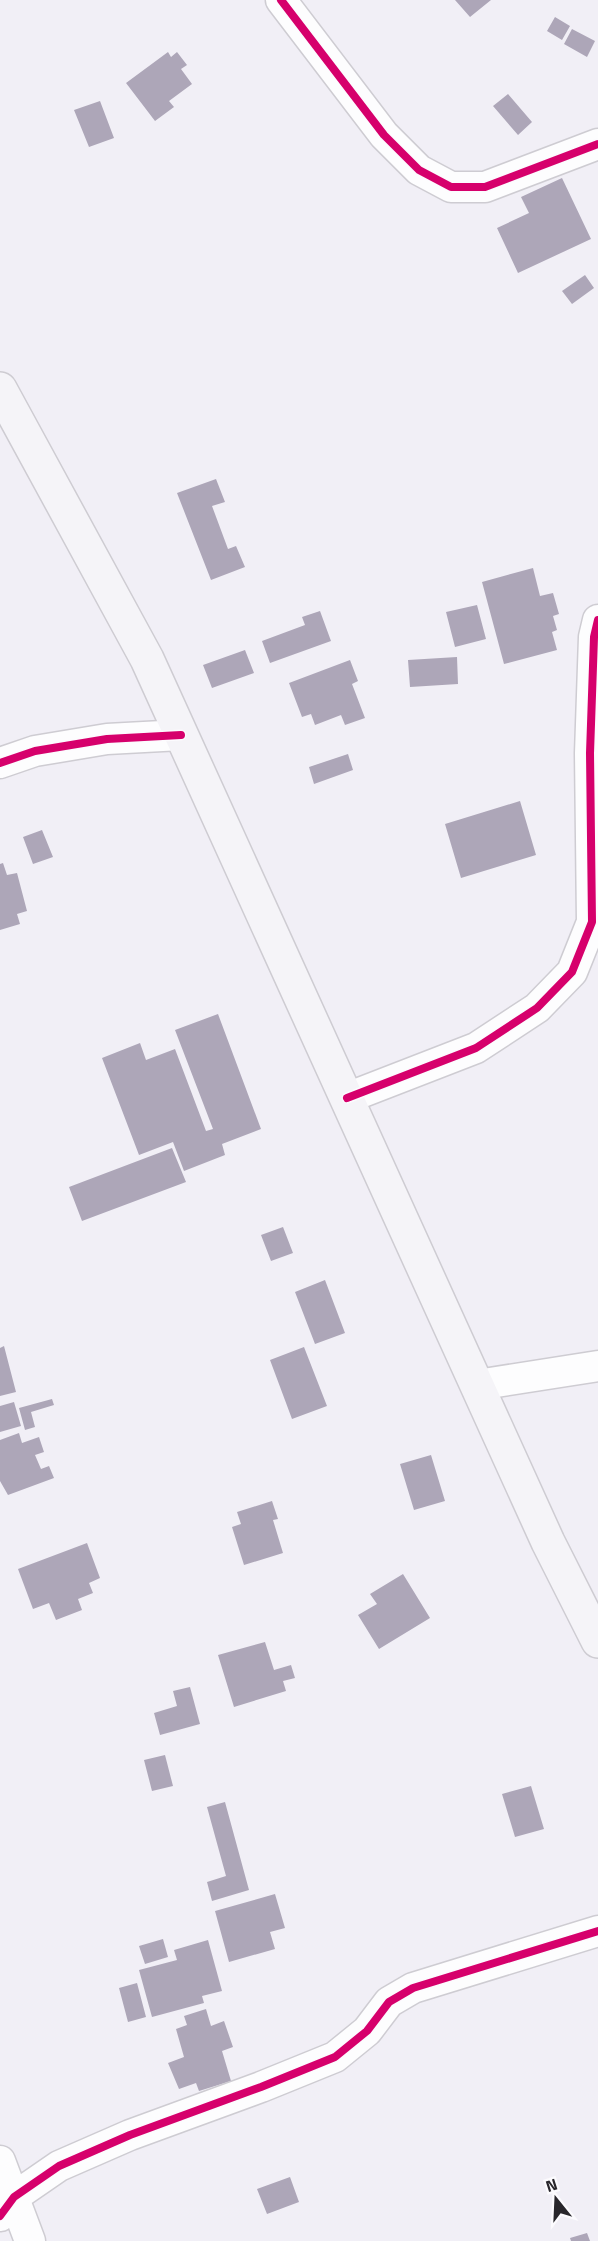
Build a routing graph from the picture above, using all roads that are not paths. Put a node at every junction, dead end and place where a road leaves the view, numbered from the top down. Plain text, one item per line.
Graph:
1 (281, 0) edge
2 (598, 144) edge
3 (0, 389) edge
4 (598, 620) edge
5 (182, 735) junction
6 (0, 763) edge
7 (347, 1098) junction
8 (598, 1366) edge
9 (477, 1385) junction
10 (598, 1641) edge
11 (598, 1931) edge
12 (0, 2161) edge
13 (7, 2206) edge
14 (30, 2241) edge

1 - 2 street
3 - 5 main road
4 - 7 street
5 - 6 street
5 - 7 main road
7 - 9 main road
8 - 9 street
9 - 10 main road
11 - 13 street
12 - 13 street
13 - 14 street

